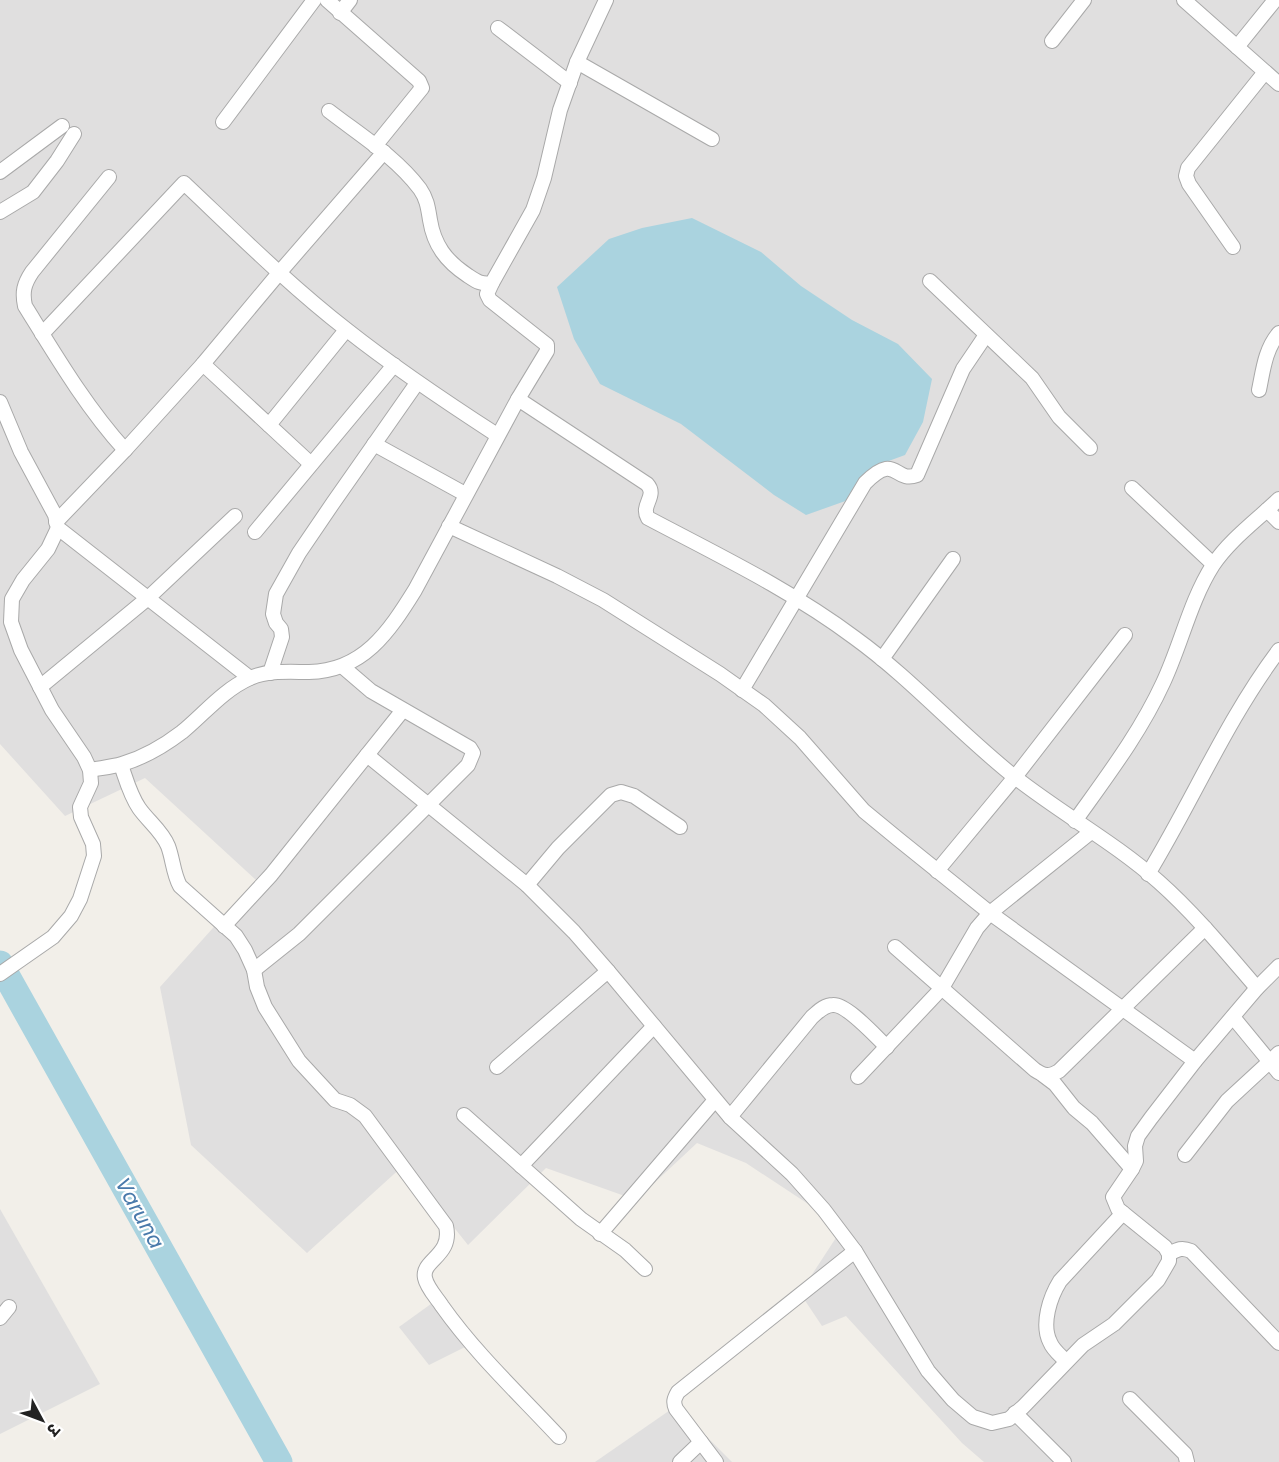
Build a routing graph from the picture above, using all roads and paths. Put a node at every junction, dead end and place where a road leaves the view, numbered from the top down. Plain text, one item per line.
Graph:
1 (314, 0) edge
2 (327, 0) edge
3 (350, 0) edge
4 (606, 0) edge
5 (1084, 0) edge
6 (1184, 0) edge
7 (1275, 0) edge
8 (340, 13) junction
9 (498, 28) dead end
10 (1052, 41) dead end
11 (1238, 47) junction
12 (577, 62) junction
13 (1265, 72) junction
14 (570, 83) junction
15 (1279, 84) edge
16 (328, 111) dead end
17 (223, 122) dead end
18 (62, 126) dead end
19 (74, 135) dead end
20 (711, 139) dead end
21 (379, 149) junction
22 (0, 172) edge
23 (109, 177) dead end
24 (0, 212) edge
25 (1233, 247) dead end
26 (279, 273) junction
27 (930, 281) dead end
28 (492, 283) junction
29 (346, 330) junction
30 (1279, 333) edge
31 (42, 334) junction
32 (986, 334) junction
33 (203, 364) junction
34 (394, 364) junction
35 (417, 383) junction
36 (1259, 390) dead end
37 (518, 399) junction
38 (0, 402) edge
39 (269, 425) junction
40 (497, 435) junction
41 (374, 444) junction
42 (1090, 448) dead end
43 (125, 450) junction
44 (311, 464) junction
45 (1132, 488) dead end
46 (465, 494) junction
47 (1279, 499) edge
48 (1267, 510) junction
49 (235, 516) dead end
50 (1279, 522) edge
51 (57, 525) junction
52 (449, 526) junction
53 (255, 532) dead end
54 (953, 559) dead end
55 (1213, 564) junction
56 (797, 597) junction
57 (148, 598) junction
58 (1125, 635) dead end
59 (1279, 650) edge
60 (882, 659) junction
61 (343, 667) junction
62 (270, 673) junction
63 (250, 678) junction
64 (40, 687) junction
65 (742, 690) junction
66 (403, 710) junction
67 (367, 755) junction
68 (121, 765) junction
69 (90, 770) junction
70 (1015, 777) junction
71 (428, 805) junction
72 (1075, 821) junction
73 (680, 827) dead end
74 (1091, 832) junction
75 (938, 871) junction
76 (1148, 874) junction
77 (527, 885) junction
78 (990, 913) junction
79 (224, 926) junction
80 (1205, 928) junction
81 (895, 947) dead end
82 (1279, 966) edge
83 (254, 970) junction
84 (608, 970) junction
85 (0, 974) edge
86 (942, 988) junction
87 (1257, 988) junction
88 (1122, 1009) junction
89 (1233, 1017) junction
90 (654, 1026) junction
91 (887, 1047) junction
92 (1195, 1061) junction
93 (1276, 1063) edge
94 (497, 1067) dead end
95 (1043, 1076) junction
96 (858, 1077) dead end
97 (715, 1100) junction
98 (464, 1115) dead end
99 (730, 1117) junction
100 (1185, 1155) dead end
101 (521, 1166) junction
102 (1132, 1168) junction
103 (1124, 1213) junction
104 (600, 1234) junction
105 (855, 1251) junction
106 (1169, 1254) junction
107 (645, 1269) dead end
108 (1279, 1343) edge
109 (1066, 1361) junction
110 (1130, 1399) dead end
111 (1015, 1413) junction
112 (559, 1437) dead end
113 (701, 1442) junction
114 (680, 1462) edge
115 (716, 1462) edge
116 (1064, 1462) edge
117 (1187, 1462) edge

1 - 17 street
2 - 8 street
3 - 8 street
4 - 12 street
5 - 10 street
6 - 11 street
7 - 11 street
8 - 21 street
9 - 14 street
11 - 13 street
12 - 14 street
12 - 20 street
13 - 15 street
13 - 25 street
14 - 28 street
16 - 21 street
18 - 22 street
19 - 24 street
21 - 26 street
21 - 28 street
23 - 31 street
26 - 29 street
26 - 31 street
26 - 33 street
27 - 32 street
28 - 37 street
29 - 34 street
29 - 39 street
30 - 36 street
31 - 43 street
32 - 42 street
32 - 56 street
33 - 39 street
33 - 43 street
34 - 35 street
34 - 44 street
35 - 40 street
35 - 41 street
37 - 40 street
37 - 56 street
38 - 51 street
39 - 44 street
40 - 46 street
41 - 46 street
41 - 62 street
43 - 51 street
44 - 53 street
45 - 55 street
46 - 52 street
47 - 48 street
48 - 50 street
48 - 55 street
49 - 57 street
51 - 57 street
51 - 64 street
52 - 61 street
52 - 65 street
54 - 60 street
55 - 72 street
56 - 60 street
56 - 65 street
57 - 63 street
57 - 64 street
58 - 70 street
59 - 76 street
60 - 70 street
61 - 62 street
61 - 66 street
62 - 63 street
63 - 68 street
64 - 69 street
65 - 75 street
66 - 67 street
66 - 71 street
67 - 71 street
67 - 79 street
68 - 69 street
68 - 79 street
69 - 85 street
70 - 72 street
70 - 75 street
71 - 77 street
71 - 83 street
72 - 74 street
73 - 77 street
74 - 76 street
74 - 78 street
75 - 78 street
76 - 80 street
77 - 84 street
78 - 86 street
78 - 88 street
79 - 83 street
80 - 87 street
80 - 88 street
81 - 86 street
82 - 87 street
83 - 112 street
84 - 90 street
84 - 94 street
86 - 91 street
86 - 95 street
87 - 89 street
88 - 92 street
88 - 95 street
89 - 92 street
89 - 93 street
90 - 97 street
90 - 101 street
91 - 96 street
91 - 99 street
92 - 102 street
93 - 100 street
95 - 102 street
97 - 99 street
97 - 104 street
98 - 101 street
99 - 105 street
101 - 104 street
102 - 103 street
103 - 106 street
103 - 109 street
104 - 107 street
105 - 111 street
105 - 113 street
106 - 108 street
106 - 109 street
109 - 111 street
110 - 117 street
111 - 116 street
113 - 114 street
113 - 115 street

